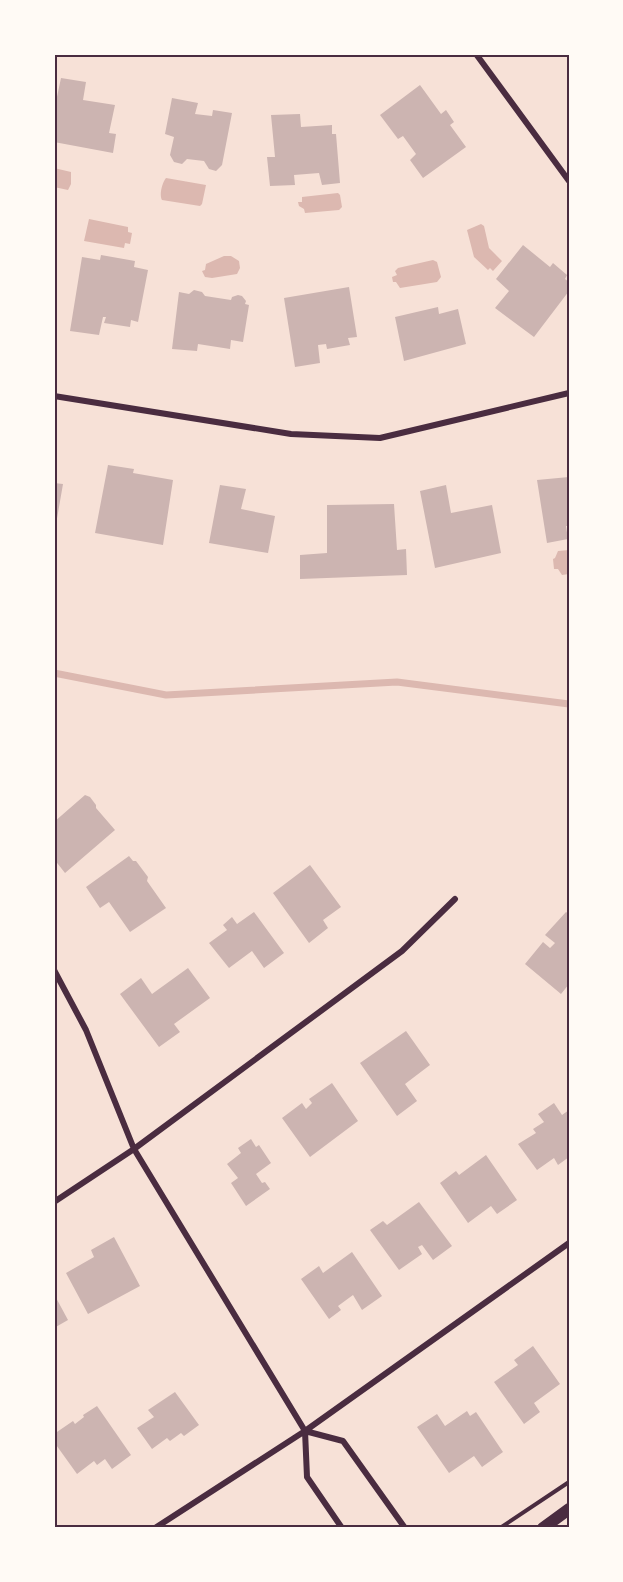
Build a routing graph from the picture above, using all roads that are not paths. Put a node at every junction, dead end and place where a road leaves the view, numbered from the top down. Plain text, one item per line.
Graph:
1 (476, 54) edge
2 (569, 181) edge
3 (569, 393) edge
4 (54, 396) edge
5 (455, 899) dead end
6 (54, 970) edge
7 (134, 1149) junction
8 (54, 1202) edge
9 (569, 1243) edge
10 (305, 1431) junction
11 (569, 1509) edge
12 (155, 1528) edge
13 (342, 1528) edge
14 (405, 1528) edge
15 (543, 1528) edge

1 - 2 street
3 - 4 street
5 - 7 street
6 - 7 street
7 - 8 street
7 - 10 street
9 - 10 street
10 - 12 street
10 - 13 street
10 - 14 street
11 - 15 main road

